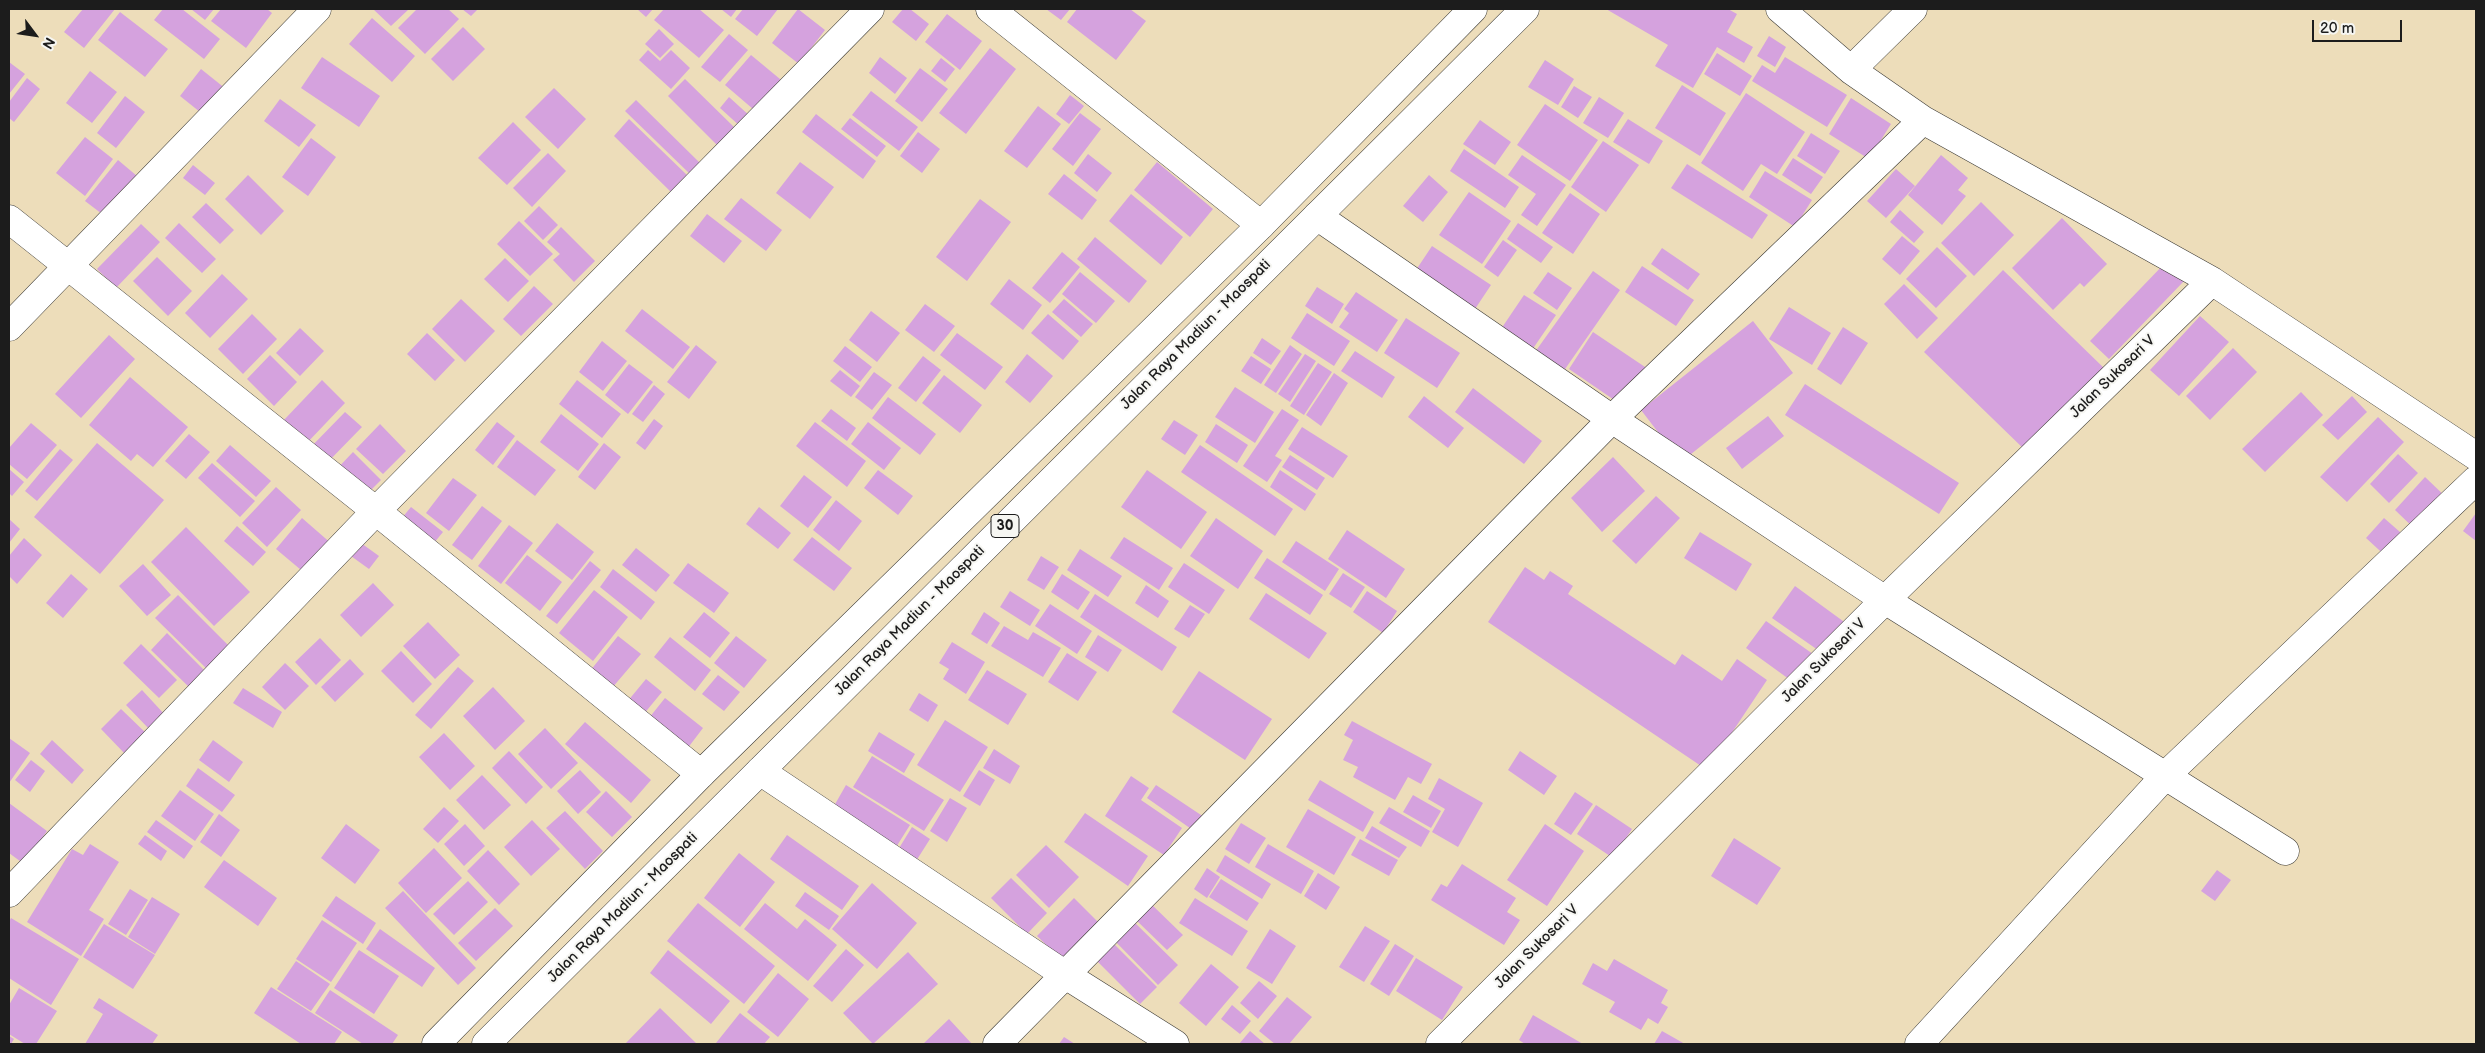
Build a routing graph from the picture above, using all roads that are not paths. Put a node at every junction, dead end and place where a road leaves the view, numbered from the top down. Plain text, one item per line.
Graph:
1 (317, 9) edge
2 (870, 9) edge
3 (990, 9) edge
4 (1473, 9) edge
5 (1525, 9) edge
6 (1780, 9) edge
7 (1913, 9) edge
8 (1851, 70) junction
9 (1922, 120) junction
10 (1317, 216) junction
11 (9, 219) edge
12 (1261, 225) junction
13 (69, 266) junction
14 (2212, 281) junction
15 (9, 327) edge
16 (1612, 419) junction
17 (2476, 456) edge
18 (2476, 480) edge
19 (376, 511) junction
20 (906, 573) junction
21 (938, 593) junction
22 (1885, 600) junction
23 (760, 771) junction
24 (700, 774) junction
25 (2165, 776) junction
26 (2285, 850) dead end
27 (9, 893) edge
28 (1064, 974) junction
29 (436, 1044) edge
30 (486, 1044) edge
31 (997, 1044) edge
32 (1175, 1044) edge
33 (1440, 1044) edge
34 (1919, 1044) edge

1 - 13 main road
2 - 19 main road
3 - 12 main road
4 - 12 main road, 30
5 - 10 main road, Jalan Raya Madiun - Maospati / 30
6 - 8 main road
7 - 8 main road
8 - 9 main road
9 - 14 main road
9 - 16 main road
10 - 16 main road
10 - 21 main road, Jalan Raya Madiun - Maospati / 30
11 - 13 main road
12 - 20 main road, 30
13 - 15 main road
13 - 19 main road
14 - 17 main road
14 - 22 main road, Jalan Sukosari V
16 - 22 main road
16 - 28 main road
18 - 25 main road
19 - 24 main road
19 - 27 main road
20 - 21 main road
20 - 24 main road, 30
21 - 23 main road, Jalan Raya Madiun - Maospati / 30
22 - 25 main road
22 - 33 main road, Jalan Sukosari V
23 - 28 main road
23 - 30 main road, Jalan Raya Madiun - Maospati / 30
24 - 29 main road, 30
25 - 26 main road
25 - 34 main road
28 - 31 main road
28 - 32 main road

